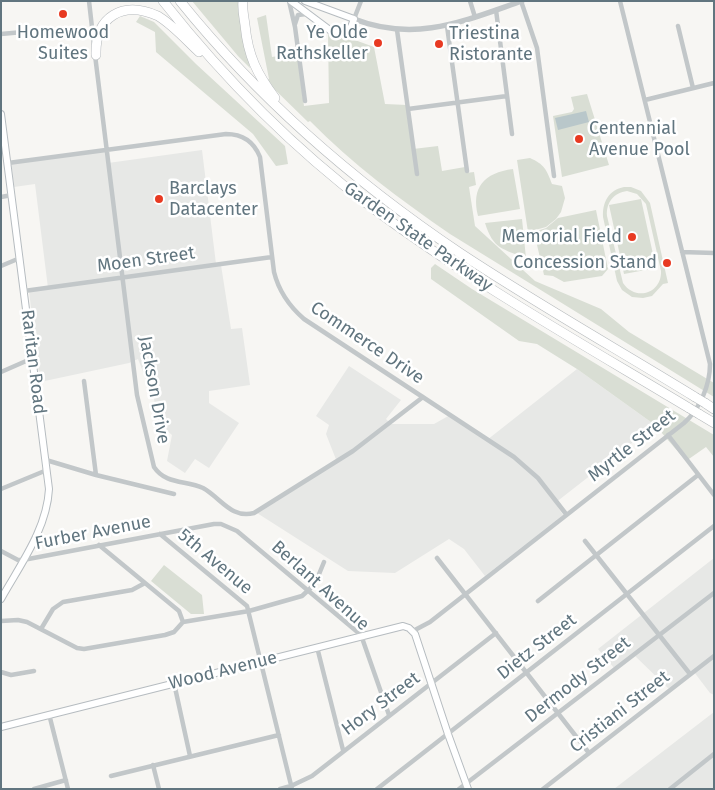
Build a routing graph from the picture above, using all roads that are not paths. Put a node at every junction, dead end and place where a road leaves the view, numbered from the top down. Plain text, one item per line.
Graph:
1 (89, 1) edge
2 (135, 1) edge
3 (163, 1) edge
4 (180, 1) edge
5 (243, 1) edge
6 (290, 1) edge
7 (305, 1) edge
8 (361, 1) edge
9 (470, 1) edge
10 (522, 1) edge
11 (620, 1) edge
12 (496, 10) junction
13 (309, 14) junction
14 (475, 17) junction
15 (354, 19) junction
16 (170, 25) junction
17 (447, 26) junction
18 (678, 26) dead end
19 (295, 28) junction
20 (397, 30) junction
21 (23, 32) dead end
22 (1, 34) edge
23 (96, 55) junction
24 (714, 83) edge
25 (693, 88) junction
26 (507, 96) junction
27 (645, 100) junction
28 (305, 101) dead end
29 (458, 103) junction
30 (257, 107) junction
31 (408, 109) junction
32 (1, 114) edge
33 (512, 134) dead end
34 (310, 138) junction
35 (3, 144) edge
36 (108, 150) junction
37 (8, 163) junction
38 (467, 171) dead end
39 (417, 174) dead end
40 (554, 176) dead end
41 (12, 195) junction
42 (1, 198) edge
43 (682, 252) junction
44 (714, 253) edge
45 (272, 257) junction
46 (20, 258) junction
47 (1, 266) edge
48 (123, 277) junction
49 (24, 291) junction
50 (33, 358) junction
51 (1, 372) edge
52 (84, 381) dead end
53 (423, 397) junction
54 (714, 408) edge
55 (714, 423) edge
56 (668, 435) junction
57 (46, 460) junction
58 (47, 470) junction
59 (96, 475) junction
60 (698, 475) junction
61 (1, 489) edge
62 (174, 494) dead end
63 (714, 495) edge
64 (566, 514) junction
65 (221, 524) joint
66 (714, 526) edge
67 (160, 534) junction
68 (585, 541) dead end
69 (99, 545) junction
70 (1, 551) edge
71 (596, 555) junction
72 (437, 558) dead end
73 (23, 560) junction
74 (324, 562) dead end
75 (145, 583) junction
76 (309, 591) junction
77 (714, 592) edge
78 (465, 594) junction
79 (627, 594) junction
80 (1, 599) edge
81 (538, 601) dead end
82 (248, 611) junction
83 (1, 621) edge
84 (183, 622) junction
85 (41, 630) junction
86 (413, 631) junction
87 (496, 633) junction
88 (659, 635) junction
89 (361, 636) junction
90 (317, 647) junction
91 (714, 656) edge
92 (260, 661) junction
93 (34, 670) dead end
94 (1, 672) edge
95 (526, 672) junction
96 (690, 674) junction
97 (174, 683) junction
98 (431, 683) junction
99 (558, 713) junction
100 (49, 714) junction
101 (389, 715) junction
102 (1, 727) edge
103 (448, 734) junction
104 (279, 735) junction
105 (343, 750) junction
106 (589, 753) junction
107 (714, 754) edge
108 (190, 756) junction
109 (153, 766) junction
110 (111, 776) dead end
111 (66, 780) junction
112 (467, 786) edge
113 (292, 787) edge
114 (34, 789) edge
115 (68, 789) edge
116 (159, 789) edge
117 (280, 789) edge
118 (377, 789) edge
119 (459, 789) edge
120 (543, 789) edge
121 (670, 789) edge

1 - 23 street, Jackson Drive
2 - 16 highway
3 - 30 highway, Garden State Parkway
4 - 34 highway, Garden State Parkway
5 - 34 highway
6 - 13 main road
6 - 19 street
7 - 15 main road
8 - 15 street
9 - 14 street
10 - 12 street
10 - 40 street
11 - 27 street, Myrtle Street
12 - 14 street
12 - 26 street
13 - 15 main road
13 - 19 street
14 - 17 street
15 - 20 street
16 - 23 highway
16 - 30 highway
17 - 20 street
17 - 29 street
18 - 25 street
19 - 28 street
20 - 31 street
21 - 22 street
23 - 36 street, Jackson Drive
24 - 25 street
25 - 27 street
26 - 29 street
26 - 33 street
27 - 43 street, Myrtle Street
29 - 31 street
29 - 38 street
30 - 55 highway, Garden State Parkway, bridge
31 - 39 street
32 - 35 main road, Raritan Road
34 - 54 highway, Garden State Parkway, bridge
35 - 37 main road, Raritan Road
36 - 37 street, Commerce Drive
36 - 45 street, Commerce Drive
36 - 48 street, Jackson Drive
37 - 41 main road, Raritan Road
41 - 42 street
41 - 46 main road, Raritan Road
43 - 44 street
43 - 56 street, Myrtle Street
45 - 48 street, Moen Street
45 - 53 street, Commerce Drive
46 - 47 street
46 - 49 main road, Raritan Road
48 - 49 street, Moen Street
48 - 53 street, Jackson Drive
49 - 50 main road, Raritan Road
50 - 51 street
50 - 57 main road, Raritan Road
52 - 59 street
53 - 64 street, Commerce Drive
56 - 60 street
56 - 64 street, Myrtle Street
57 - 58 main road, Raritan Road
57 - 59 street
58 - 61 street
58 - 73 main road, Raritan Road
59 - 62 street
60 - 63 street
60 - 71 street
64 - 78 street, Myrtle Street
65 - 67 street, Furber Avenue
65 - 76 street, Berlant Avenue
66 - 79 street, Dietz Street
67 - 69 street, Furber Avenue
67 - 82 street, 5th Avenue
68 - 71 street
69 - 73 street, Furber Avenue
69 - 75 street
70 - 73 street, Furber Avenue
71 - 79 street
71 - 81 street
72 - 78 street
73 - 80 main road, Raritan Road
74 - 76 street
75 - 84 street
75 - 85 street
76 - 82 street
76 - 89 street, Berlant Avenue
77 - 88 street, Dermody Street
78 - 86 street, Myrtle Street
78 - 87 street
79 - 88 street
79 - 95 street, Dietz Street
82 - 84 street
82 - 92 street, 5th Avenue
83 - 85 street
84 - 85 street
86 - 89 main road, Wood Avenue
86 - 98 main road
87 - 95 street
87 - 98 street, Hory Street
88 - 96 street
88 - 99 street, Dermody Street
89 - 90 main road, Wood Avenue
89 - 101 street, Berlant Avenue
90 - 92 main road, Wood Avenue
90 - 105 street
91 - 96 street, Cristiani Street
92 - 97 main road, Wood Avenue
92 - 104 street, 5th Avenue
93 - 94 street
95 - 99 street
95 - 103 street, Dietz Street
96 - 106 street, Cristiani Street
97 - 100 main road, Wood Avenue
97 - 108 street
98 - 101 street, Hory Street
98 - 103 main road
99 - 106 street
99 - 112 street, Dermody Street
100 - 102 main road, Wood Avenue
100 - 111 street
101 - 105 street, Hory Street
103 - 112 main road
103 - 118 street, Dietz Street
104 - 108 street
104 - 113 street, 5th Avenue
105 - 113 street, Hory Street
106 - 120 street, Cristiani Street
107 - 121 street
108 - 109 street
109 - 110 street
109 - 116 street
111 - 114 street
111 - 115 street
112 - 119 street, Dermody Street
113 - 117 street, Hory Street

